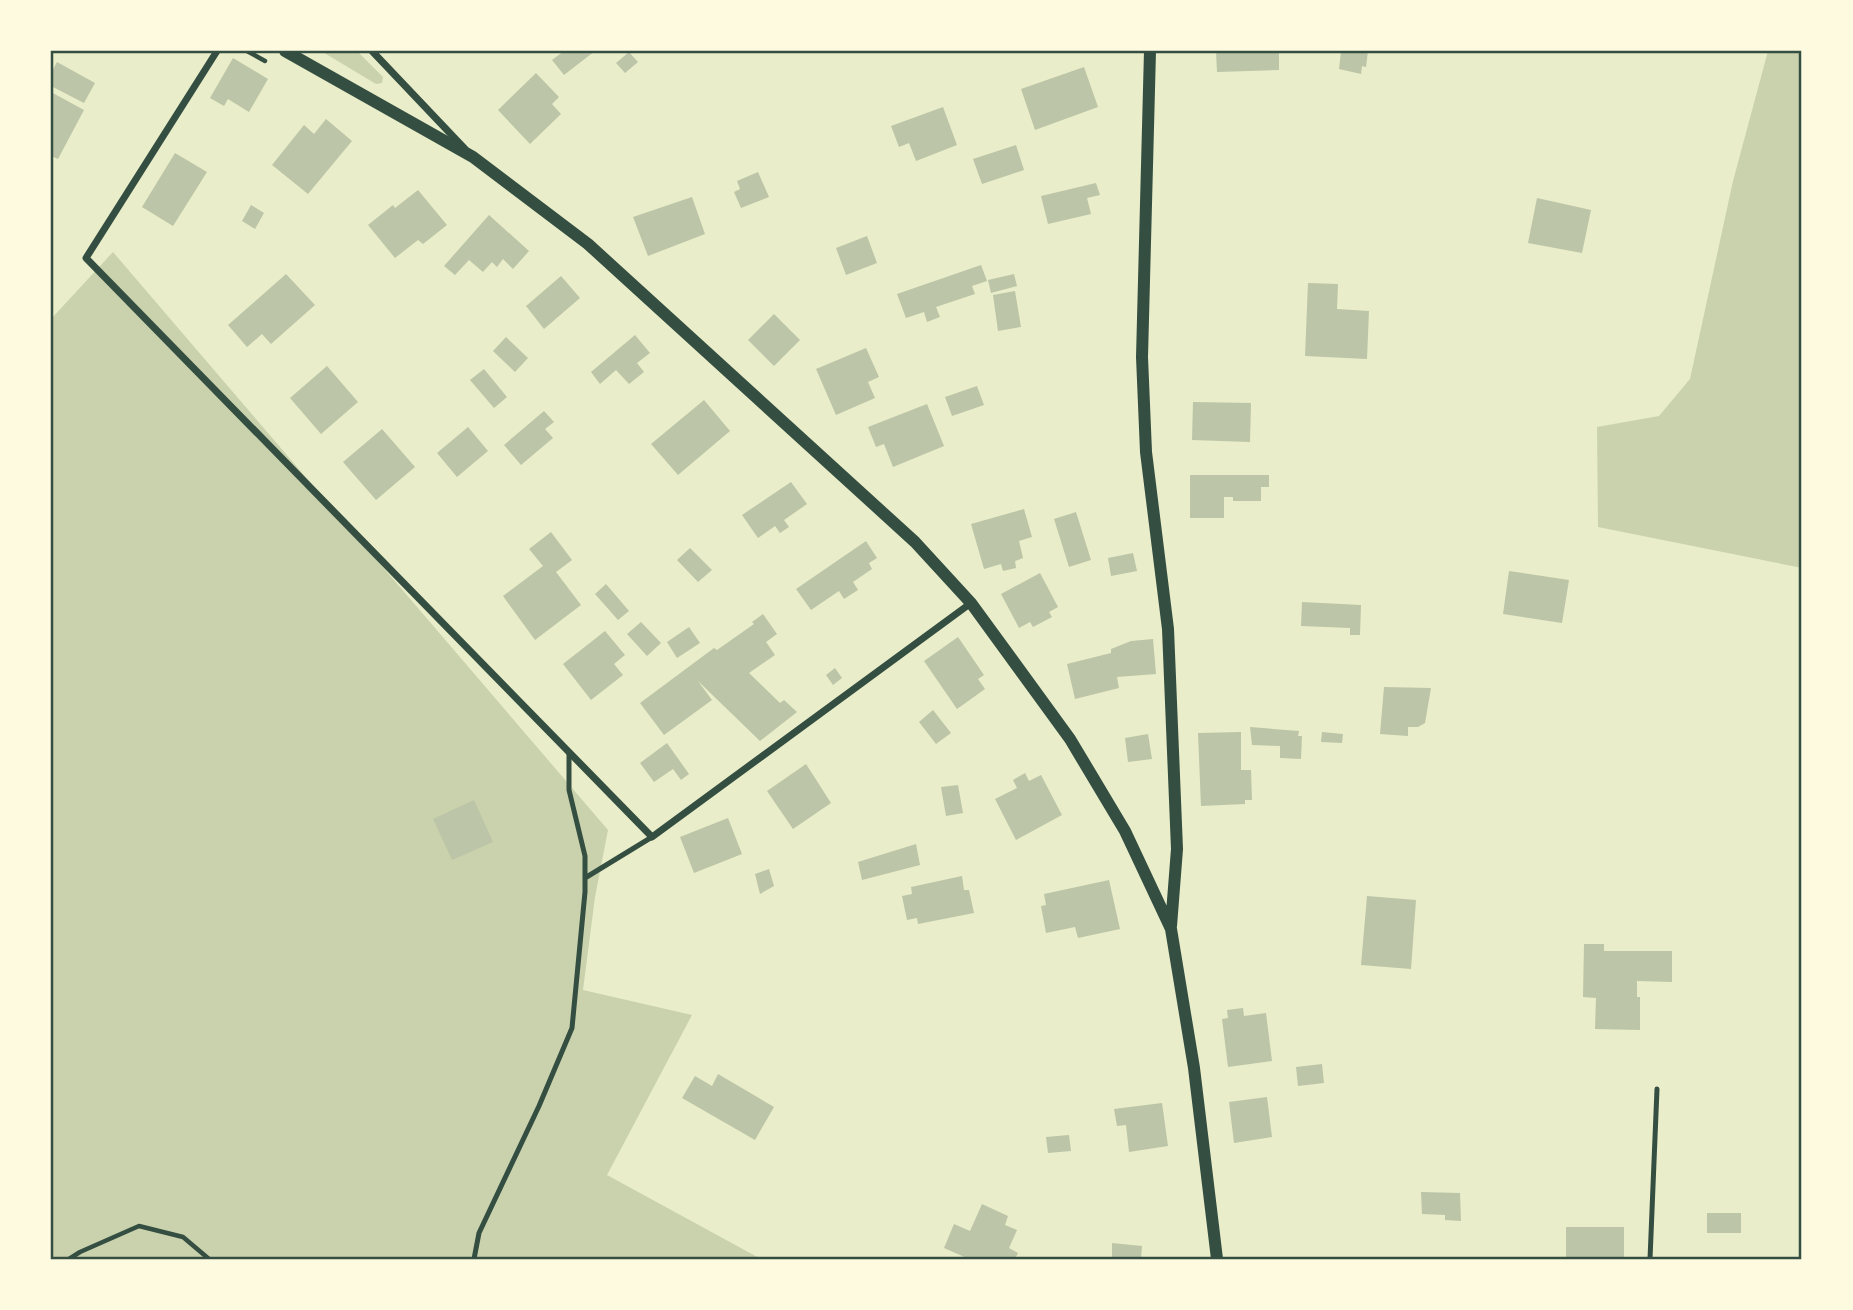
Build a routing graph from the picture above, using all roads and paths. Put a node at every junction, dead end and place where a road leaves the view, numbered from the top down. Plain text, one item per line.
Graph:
1 (217, 51) edge
2 (247, 51) edge
3 (285, 51) edge
4 (372, 51) edge
5 (1150, 51) edge
6 (271, 64) dead end
7 (473, 157) junction
8 (971, 603) junction
9 (569, 752) junction
10 (652, 837) junction
11 (585, 878) junction
12 (1171, 929) junction
13 (1657, 1089) dead end
14 (1802, 1153) edge
15 (1802, 1161) edge
16 (69, 1259) edge
17 (209, 1259) edge
18 (474, 1259) edge
19 (1217, 1259) edge
20 (1650, 1259) edge

1 - 9 street
2 - 6 path
3 - 7 street
4 - 7 street
5 - 12 street
7 - 8 street
8 - 10 street
8 - 12 street
9 - 10 street
9 - 11 lane
10 - 11 lane
11 - 18 lane
12 - 19 street
13 - 20 lane
14 - 15 lane
16 - 17 path

